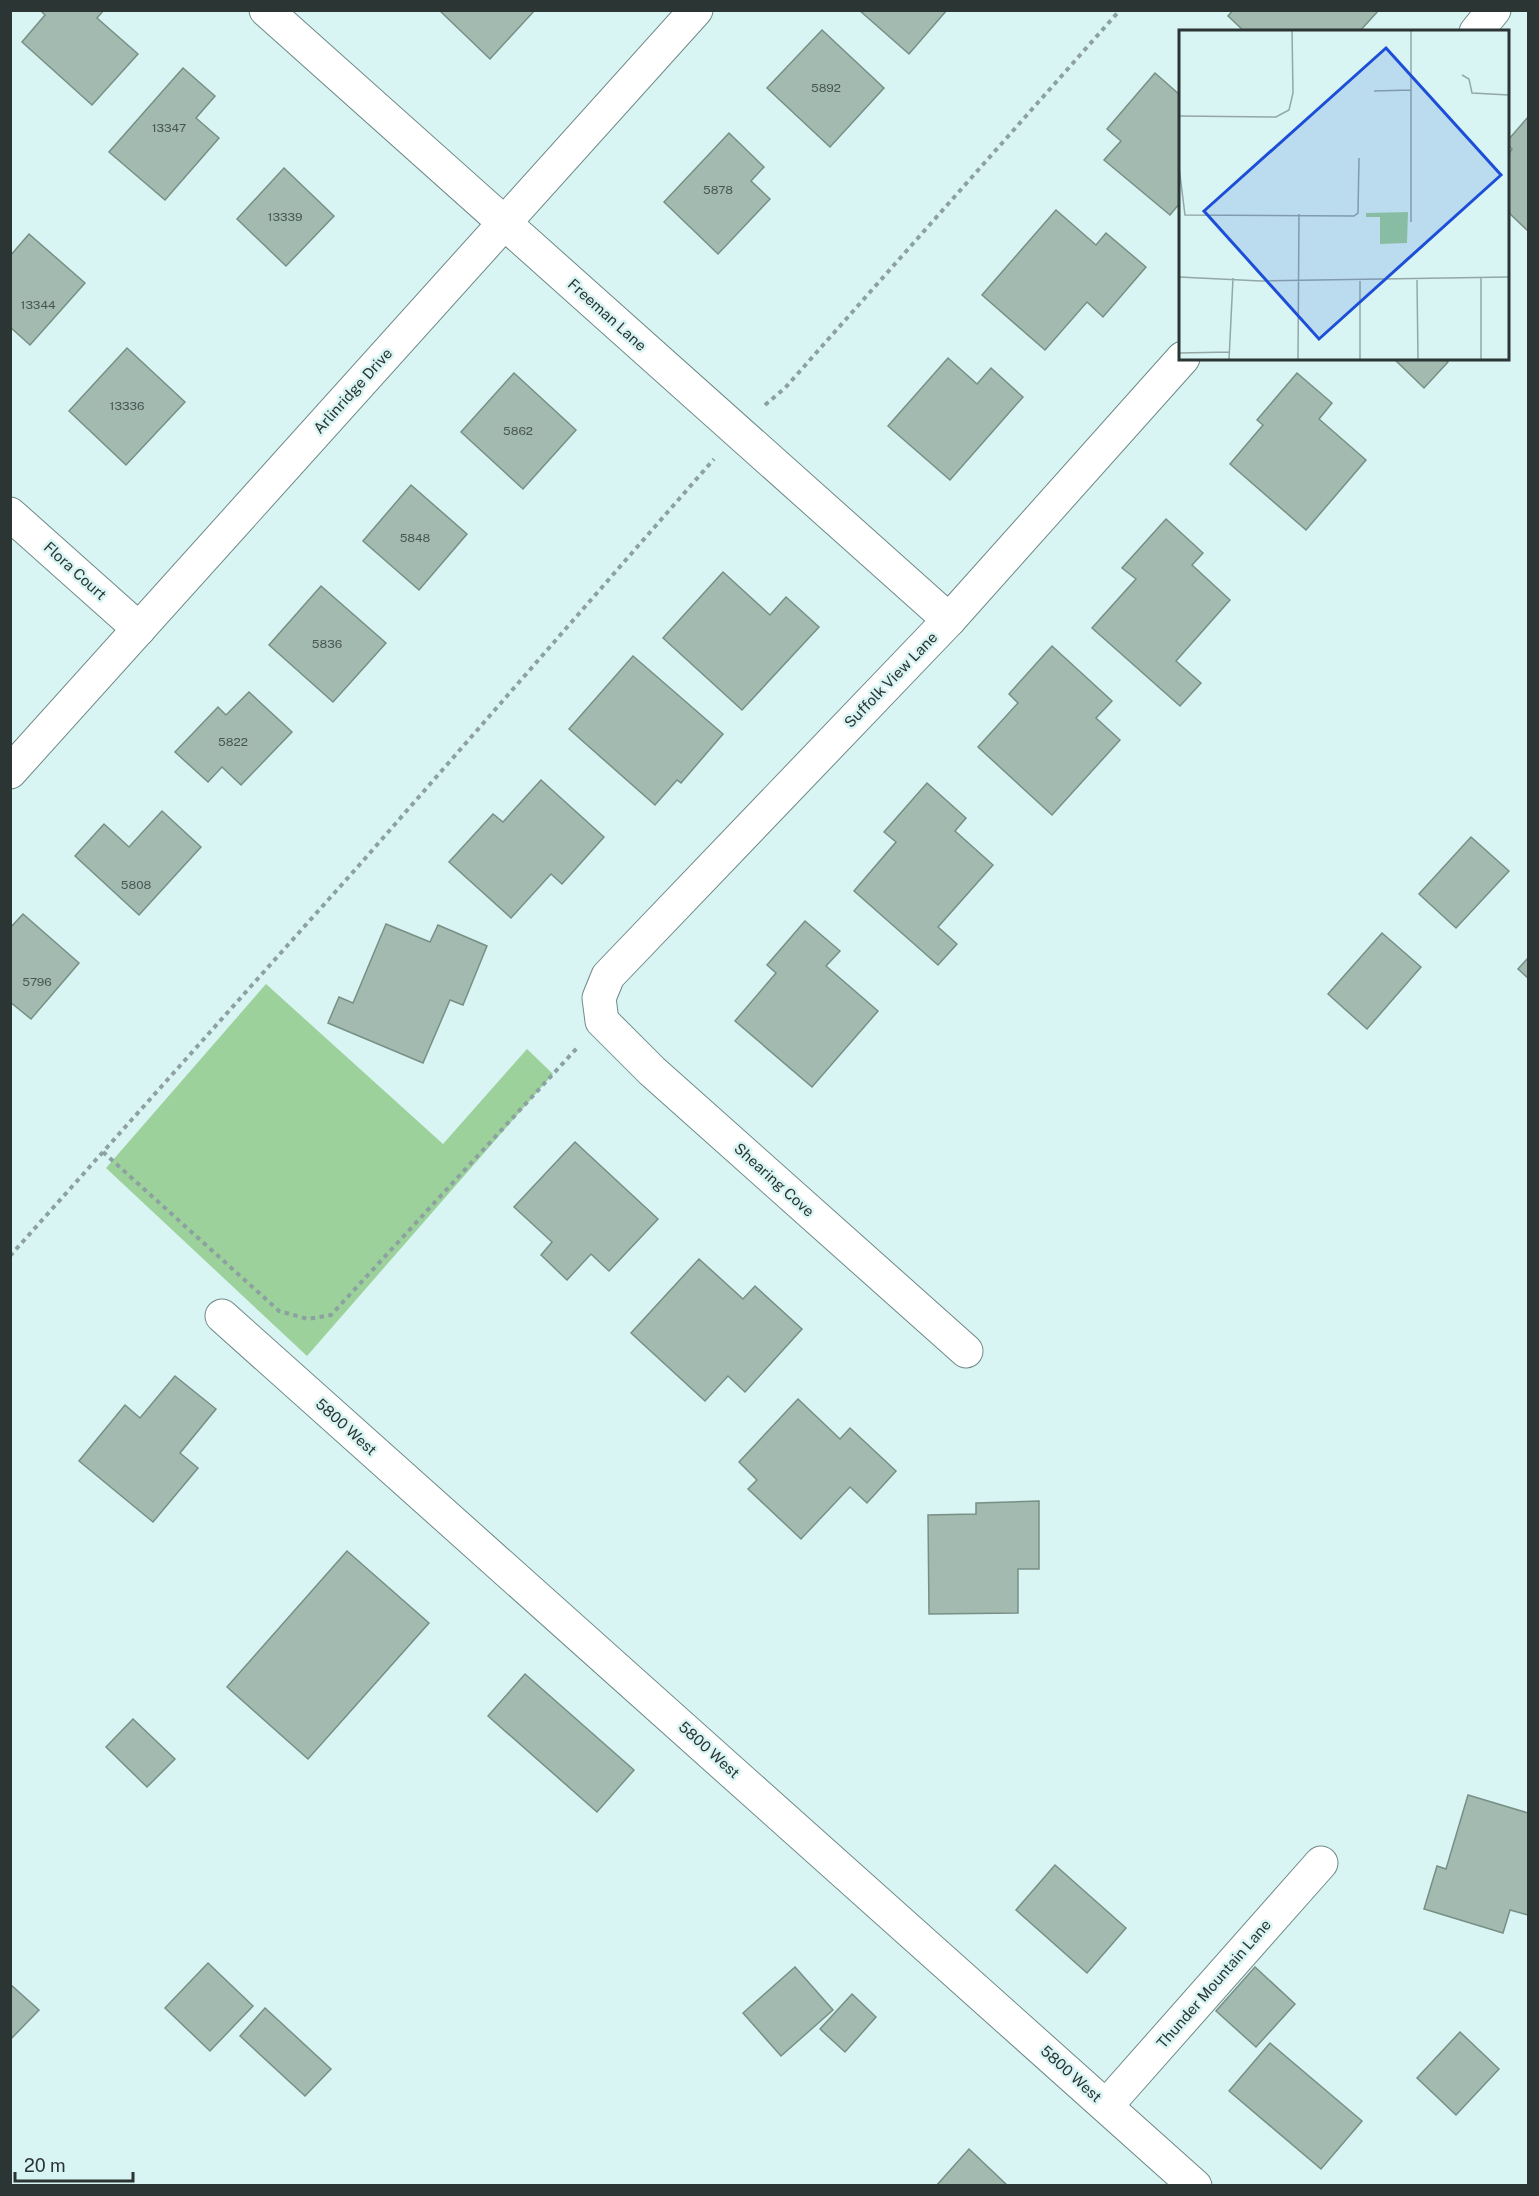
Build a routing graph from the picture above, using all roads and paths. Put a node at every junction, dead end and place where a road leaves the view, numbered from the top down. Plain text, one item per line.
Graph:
1 (266, 10) edge
2 (696, 10) edge
3 (1120, 10) edge
4 (1494, 10) edge
5 (1478, 30) edge
6 (504, 223) junction
7 (1181, 360) edge
8 (764, 405) dead end
9 (721, 452) dead end
10 (10, 514) edge
11 (949, 620) junction
12 (139, 629) junction
13 (10, 772) edge
14 (601, 1009) junction
15 (104, 1152) junction
16 (10, 1256) edge
17 (222, 1316) dead end
18 (966, 1351) dead end
19 (1321, 1863) dead end
20 (1107, 2105) junction
21 (1195, 2186) edge

1 - 6 street, Freeman Lane
2 - 6 street, Arlinridge Drive
3 - 8 path
4 - 5 street
6 - 11 street, Freeman Lane
6 - 12 street, Arlinridge Drive
7 - 11 street, Suffolk View Lane
9 - 15 path
10 - 12 street, Flora Court
11 - 14 street, Suffolk View Lane
12 - 13 street, Arlinridge Drive
14 - 15 path
14 - 18 street, Shearing Cove
15 - 16 path
17 - 20 street, 5800 West
19 - 20 street, Thunder Mountain Lane
20 - 21 street, 5800 West

